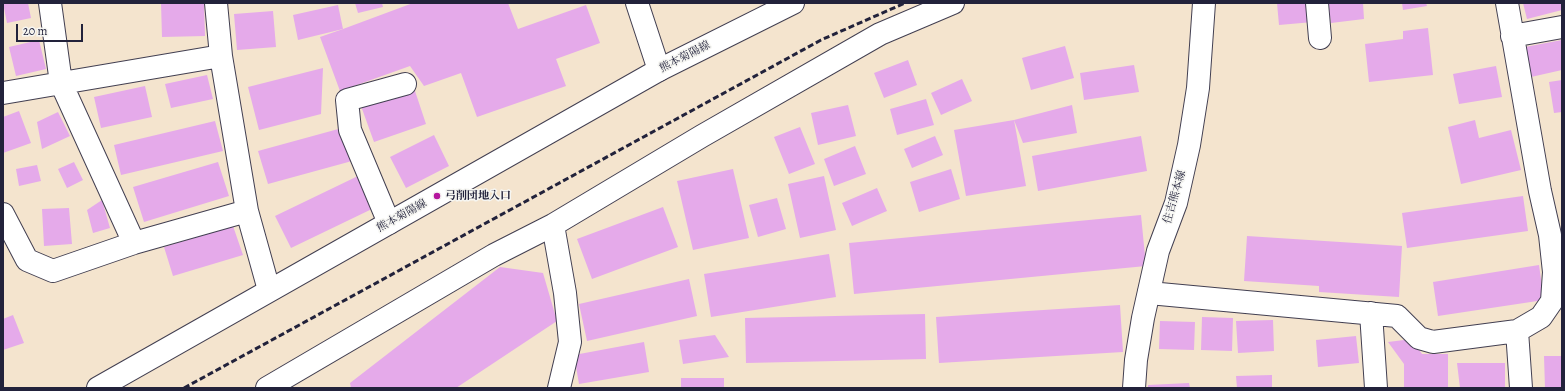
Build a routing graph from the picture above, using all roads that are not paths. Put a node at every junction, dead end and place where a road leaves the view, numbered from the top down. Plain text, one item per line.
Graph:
1 (50, 3) edge
2 (216, 3) edge
3 (637, 3) edge
4 (793, 3) edge
5 (953, 3) edge
6 (1204, 3) edge
7 (1317, 3) edge
8 (1507, 3) edge
9 (1562, 27) edge
10 (1512, 36) junction
11 (1320, 38) dead end
12 (221, 56) junction
13 (659, 70) junction
14 (61, 83) junction
15 (405, 84) dead end
16 (3, 93) edge
17 (246, 211) junction
18 (3, 214) edge
19 (389, 223) junction
20 (553, 225) junction
21 (134, 243) junction
22 (269, 290) junction
23 (1149, 293) junction
24 (1371, 313) junction
25 (1518, 331) junction
26 (98, 388) edge
27 (267, 388) edge
28 (560, 388) edge
29 (1134, 388) edge
30 (1376, 388) edge
31 (1521, 388) edge

1 - 14 street
2 - 12 street
3 - 13 street
4 - 13 street, 熊本菊陽線
5 - 20 street
6 - 23 street, 住吉熊本線
7 - 11 street
8 - 10 street
9 - 10 street
10 - 25 street
12 - 14 street
12 - 17 street
13 - 19 street, 熊本菊陽線
14 - 16 street
14 - 21 street
15 - 19 street
17 - 21 street
17 - 22 street
18 - 21 street
19 - 22 street, 熊本菊陽線
20 - 27 street
20 - 28 street
22 - 26 street, 熊本菊陽線
23 - 24 street
23 - 29 street, 住吉熊本線
24 - 25 street
24 - 30 street
25 - 31 street

